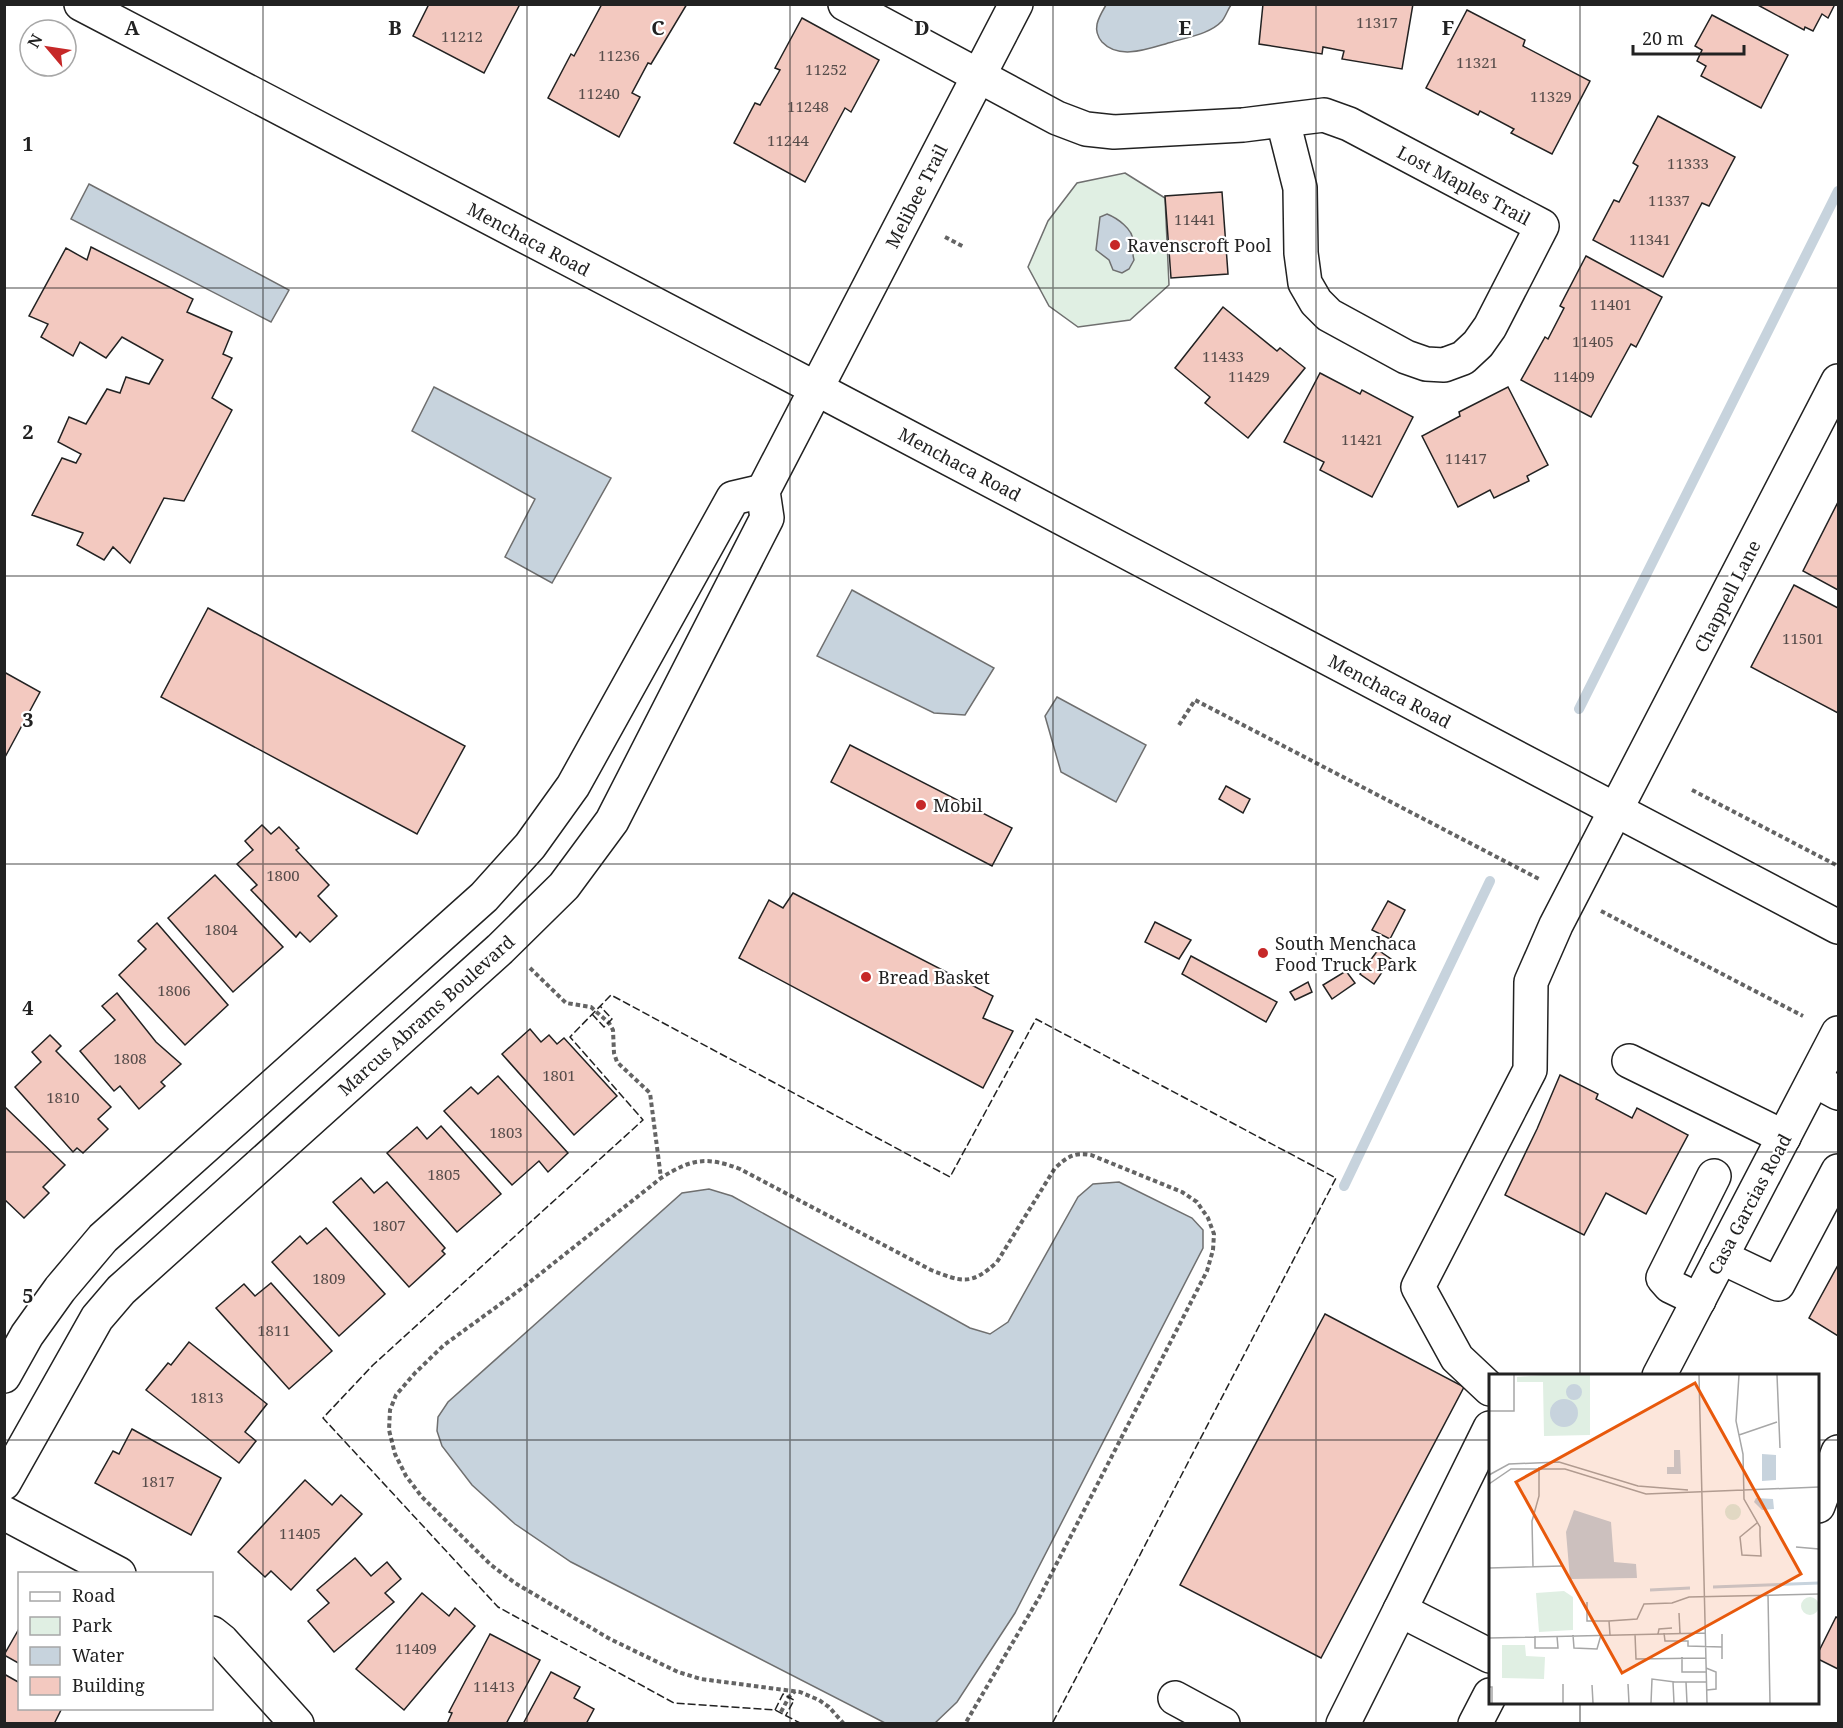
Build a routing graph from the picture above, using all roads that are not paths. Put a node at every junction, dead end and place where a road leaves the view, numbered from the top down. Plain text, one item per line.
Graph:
1 (81, 4) edge
2 (845, 4) edge
3 (1016, 4) edge
4 (977, 76) junction
5 (1283, 121) junction
6 (1839, 381) edge
7 (817, 389) junction
8 (763, 491) junction
9 (1616, 811) junction
10 (1839, 927) edge
11 (1839, 1033) edge
12 (1629, 1060) dead end
13 (1826, 1086) edge
14 (1784, 1137) junction
15 (1839, 1171) edge
16 (1714, 1176) dead end
17 (1721, 1257) junction
18 (1699, 1300) junction
19 (1660, 1374) edge
20 (4, 1376) edge
21 (1489, 1387) edge
22 (1489, 1432) edge
23 (1839, 1452) edge
24 (4, 1483) edge
25 (1819, 1503) edge
26 (4, 1513) edge
27 (115, 1572) edge
28 (1400, 1610) junction
29 (213, 1634) edge
30 (1489, 1655) edge
31 (1175, 1698) dead end
32 (1489, 1699) edge
33 (297, 1724) edge
34 (1223, 1724) edge
35 (1343, 1724) edge
36 (1475, 1724) edge

1 - 7 street, Menchaca Road
2 - 4 street, Lost Maples Trail
3 - 4 street, Melibee Trail
4 - 5 street, Lost Maples Trail
4 - 7 street, Melibee Trail
5 - 5 street, Lost Maples Trail
6 - 9 street, Chappell Lane
7 - 8 street
7 - 9 street, Menchaca Road
8 - 20 street
8 - 24 street, Marcus Abrams Boulevard
9 - 10 street, Menchaca Road
9 - 21 street, Chappell Lane
11 - 13 street, Casa Garcias Road
12 - 14 street
13 - 14 street, Casa Garcias Road
14 - 17 street, Casa Garcias Road
15 - 17 street
16 - 18 street
17 - 18 street, Casa Garcias Road
18 - 19 street, Casa Garcias Road
22 - 28 street
23 - 25 street
26 - 27 street
28 - 30 street
28 - 35 street
29 - 33 street
31 - 34 street
32 - 36 street

